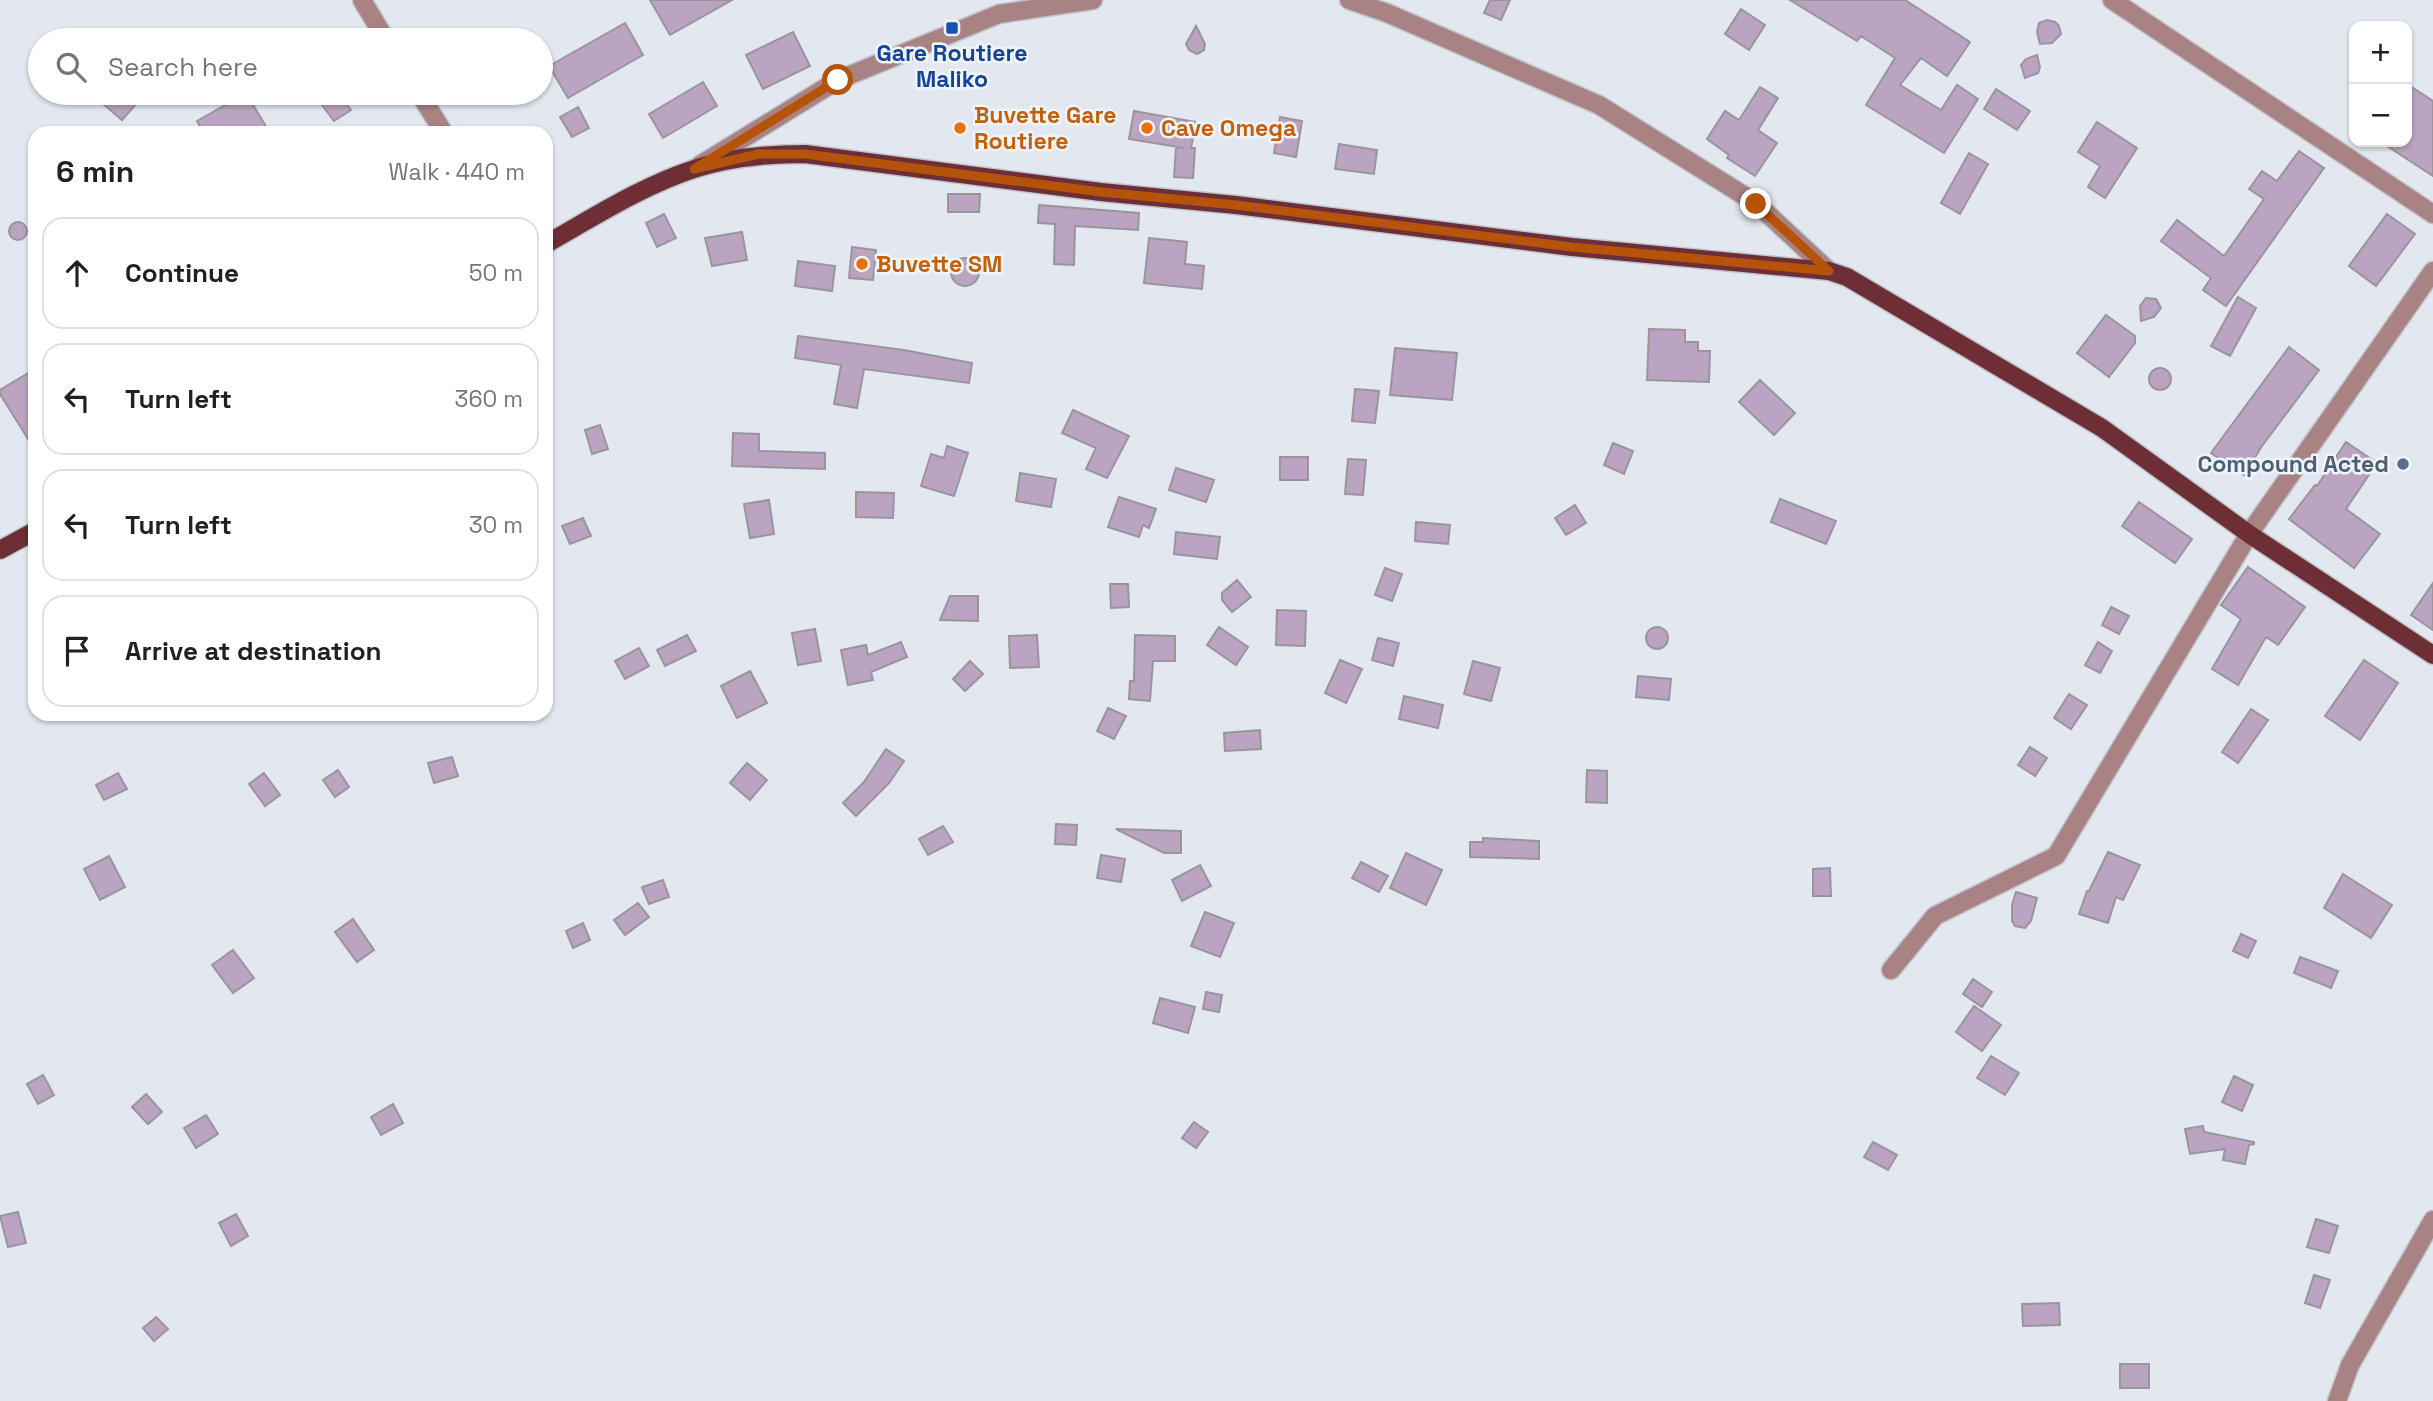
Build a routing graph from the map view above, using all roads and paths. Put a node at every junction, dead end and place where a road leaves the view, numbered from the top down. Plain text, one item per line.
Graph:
1 (362, 0) edge
2 (1093, 0) edge
3 (1349, 0) edge
4 (2112, 0) edge
5 (379, 28) edge
6 (426, 105) edge
7 (440, 126) edge
8 (694, 169) junction
9 (2433, 214) edge
10 (553, 240) edge
11 (1829, 271) junction
12 (2433, 271) edge
13 (2249, 534) junction
14 (28, 535) edge
15 (0, 550) edge
16 (2433, 655) edge
17 (1891, 970) dead end
18 (2433, 1220) edge
19 (2337, 1401) edge

1 - 5 street
2 - 8 street
3 - 11 street
4 - 9 street
6 - 7 street
8 - 10 main road
8 - 11 main road
11 - 13 main road
12 - 13 street
13 - 16 main road
13 - 17 street
14 - 15 main road
18 - 19 street

